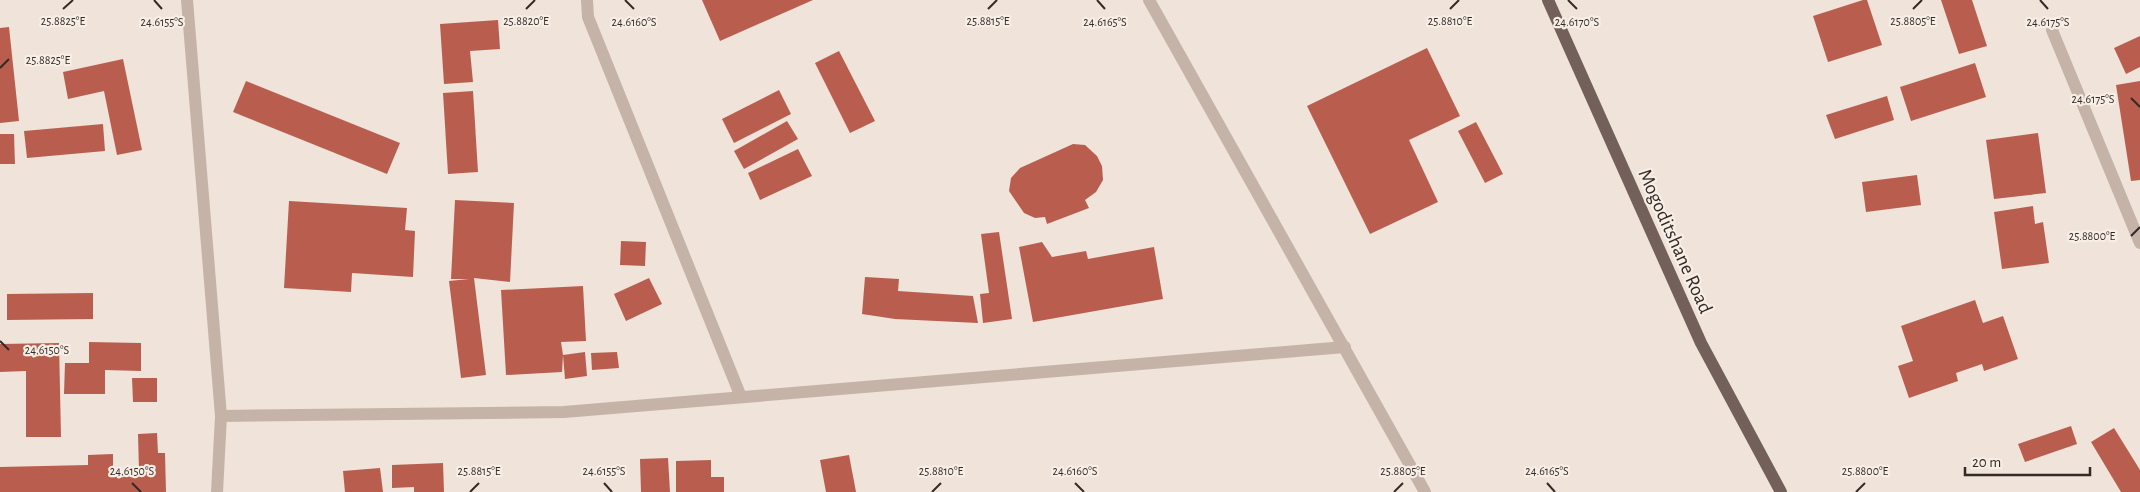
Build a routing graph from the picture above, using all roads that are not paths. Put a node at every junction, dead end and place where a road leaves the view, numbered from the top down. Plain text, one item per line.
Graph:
1 (187, 0) edge
2 (587, 0) edge
3 (1149, 0) edge
4 (1548, 0) edge
5 (2052, 30) dead end
6 (2140, 243) edge
7 (1345, 347) junction
8 (741, 397) junction
9 (221, 416) junction
10 (217, 492) edge
11 (1425, 492) edge
12 (1781, 492) edge

1 - 9 street
2 - 8 street
3 - 7 street
4 - 12 main road, Mogoditshane Road
5 - 6 street
7 - 8 street
7 - 11 street
8 - 9 street
9 - 10 street

